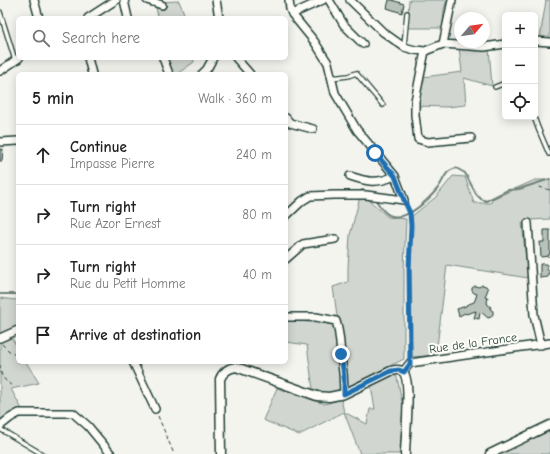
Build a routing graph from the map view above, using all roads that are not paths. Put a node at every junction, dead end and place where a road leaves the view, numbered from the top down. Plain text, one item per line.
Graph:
1 (34, 0) edge
2 (116, 0) edge
3 (124, 0) edge
4 (147, 0) edge
5 (216, 0) edge
6 (289, 0) edge
7 (323, 0) edge
8 (329, 0) edge
9 (350, 0) edge
10 (452, 0) edge
11 (162, 5) dead end
12 (0, 12) edge
13 (407, 13) dead end
14 (292, 14) junction
15 (38, 16) edge
16 (91, 16) edge
17 (128, 16) edge
18 (219, 16) edge
19 (538, 41) edge
20 (550, 42) edge
21 (363, 44) dead end
22 (443, 44) junction
23 (502, 44) edge
24 (404, 47) junction
25 (425, 50) junction
26 (16, 56) edge
27 (16, 60) edge
28 (88, 60) edge
29 (164, 60) edge
30 (211, 60) edge
31 (238, 60) edge
32 (0, 71) edge
33 (92, 72) edge
34 (168, 72) edge
35 (204, 72) edge
36 (248, 72) edge
37 (331, 78) junction
38 (502, 84) edge
39 (495, 87) dead end
40 (382, 105) dead end
41 (535, 120) edge
42 (288, 121) edge
43 (313, 128) dead end
44 (471, 138) dead end
45 (16, 141) edge
46 (0, 142) edge
47 (549, 154) dead end
48 (350, 176) dead end
49 (395, 176) junction
50 (288, 214) edge
51 (528, 223) dead end
52 (335, 238) dead end
53 (288, 257) edge
54 (288, 317) edge
55 (16, 331) edge
56 (0, 338) edge
57 (550, 343) edge
58 (541, 344) junction
59 (134, 364) edge
60 (404, 372) junction
61 (344, 394) junction
62 (154, 409) road end
63 (550, 425) edge
64 (0, 426) edge
65 (0, 429) edge
66 (42, 454) edge
67 (111, 454) edge
68 (221, 454) edge
69 (404, 454) edge
70 (490, 454) edge

1 - 15 street
2 - 16 street
3 - 17 street
4 - 11 street
5 - 18 street
6 - 14 street
7 - 14 street
8 - 21 street
9 - 24 street
10 - 22 street
12 - 26 lane
13 - 24 lane
14 - 37 street
19 - 20 street
22 - 23 street
22 - 25 street
24 - 25 street
25 - 44 street
27 - 32 street
28 - 33 street
29 - 34 street
30 - 35 street
31 - 36 street
37 - 40 lane
37 - 49 street
38 - 39 lane
41 - 47 lane
42 - 43 street
45 - 46 street
48 - 49 street
49 - 50 street
51 - 58 street
52 - 53 street
54 - 61 street
55 - 56 street
57 - 58 street, Rue de la France
58 - 60 street, Rue de la France
59 - 62 street
60 - 61 street
60 - 69 street
61 - 68 street
63 - 70 street
64 - 67 street
65 - 66 lane

